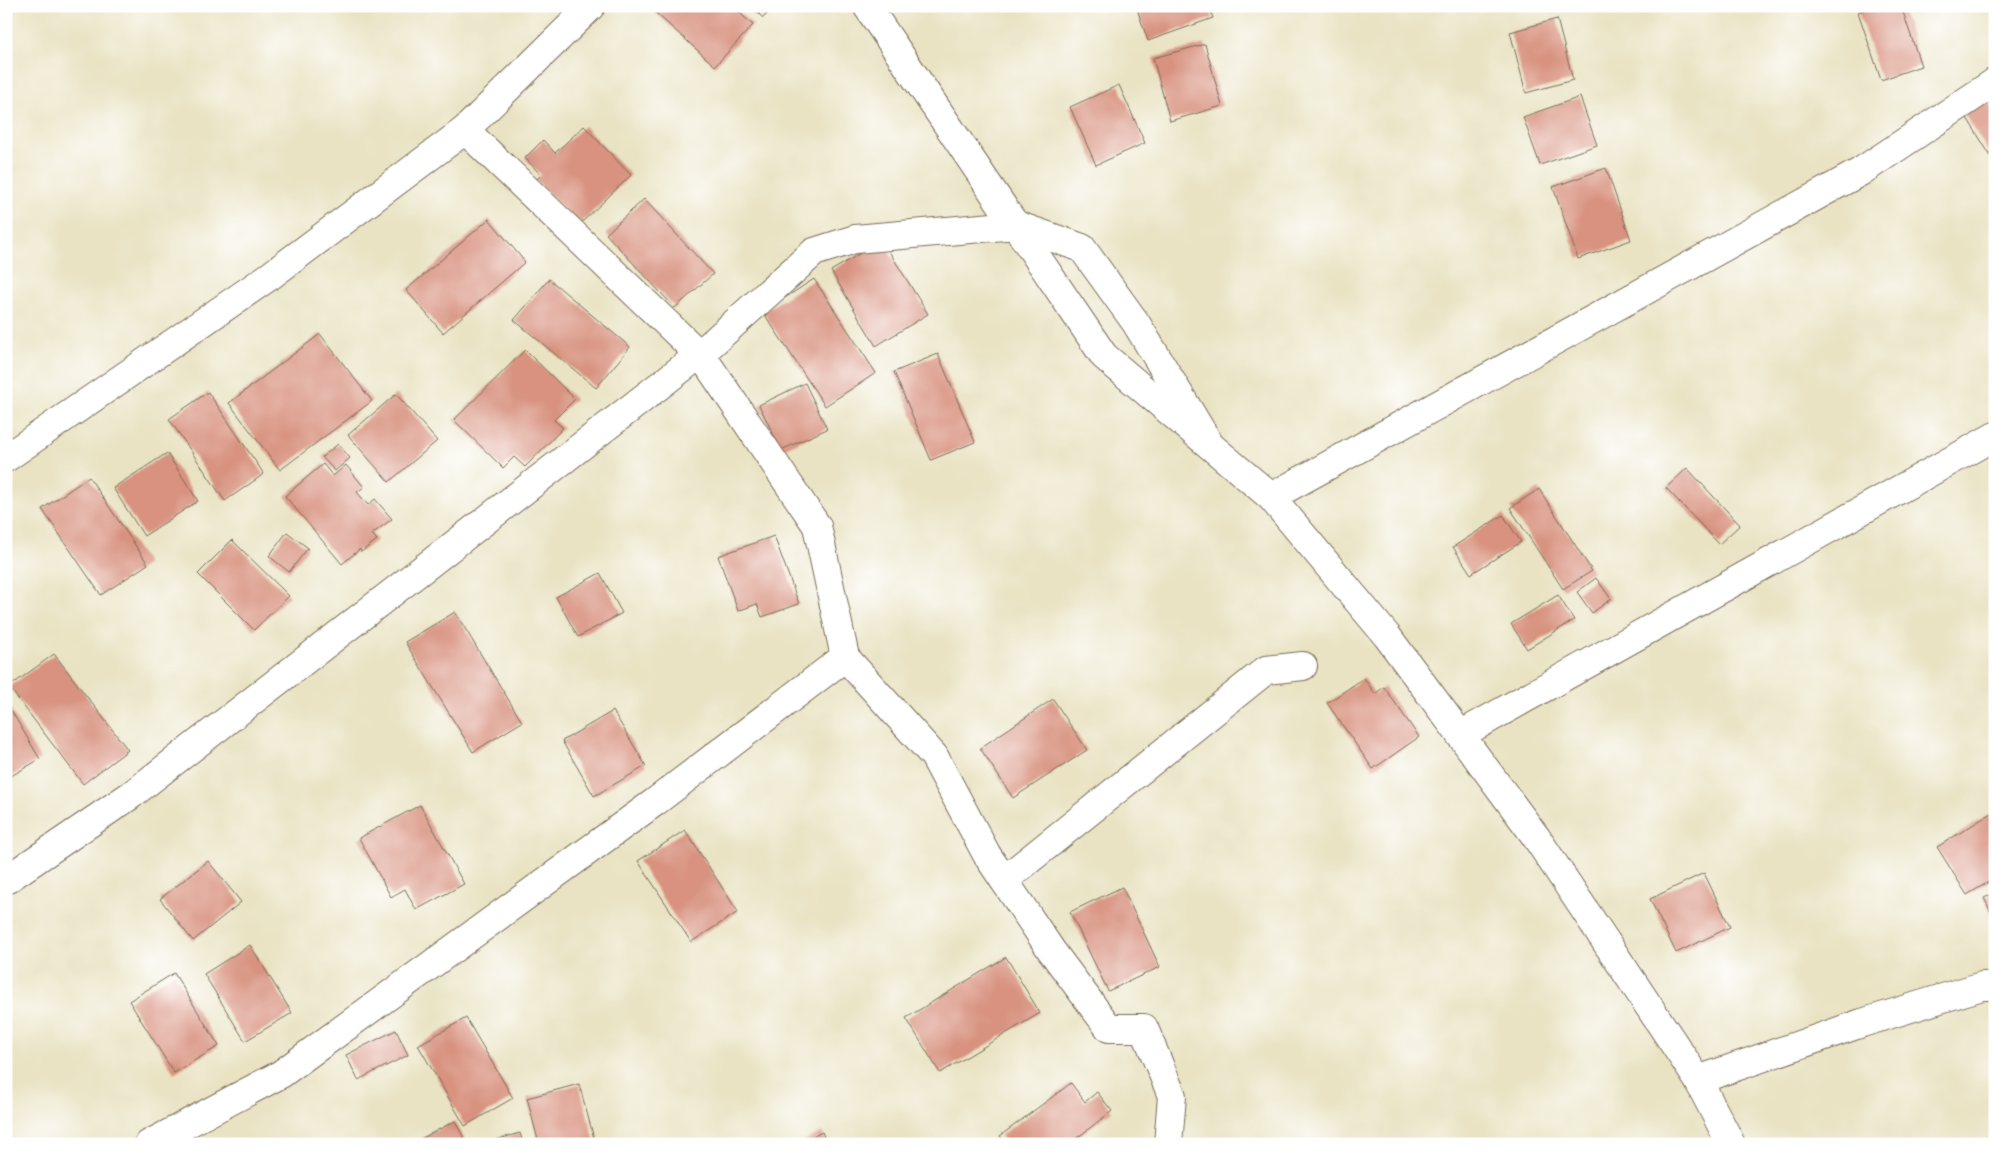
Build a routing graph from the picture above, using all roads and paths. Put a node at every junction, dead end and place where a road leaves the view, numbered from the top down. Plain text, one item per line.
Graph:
1 (591, 6) edge
2 (867, 6) edge
3 (1995, 82) edge
4 (464, 130) junction
5 (1016, 225) junction
6 (699, 354) junction
7 (1995, 436) edge
8 (1210, 445) junction
9 (6, 458) edge
10 (1272, 497) junction
11 (845, 657) junction
12 (1302, 666) dead end
13 (1460, 735) junction
14 (6, 880) edge
15 (1004, 880) junction
16 (1995, 986) edge
17 (1698, 1080) junction
18 (149, 1144) edge
19 (1168, 1144) edge
20 (1731, 1144) edge

1 - 4 street
2 - 5 street
3 - 10 street
4 - 6 street
4 - 9 street
5 - 6 street
5 - 8 street
5 - 8 street
6 - 11 street
6 - 14 street
7 - 13 street
8 - 10 street
10 - 13 street
11 - 15 street
11 - 18 street
12 - 15 street
13 - 17 street
15 - 19 street
16 - 17 street
17 - 20 street

